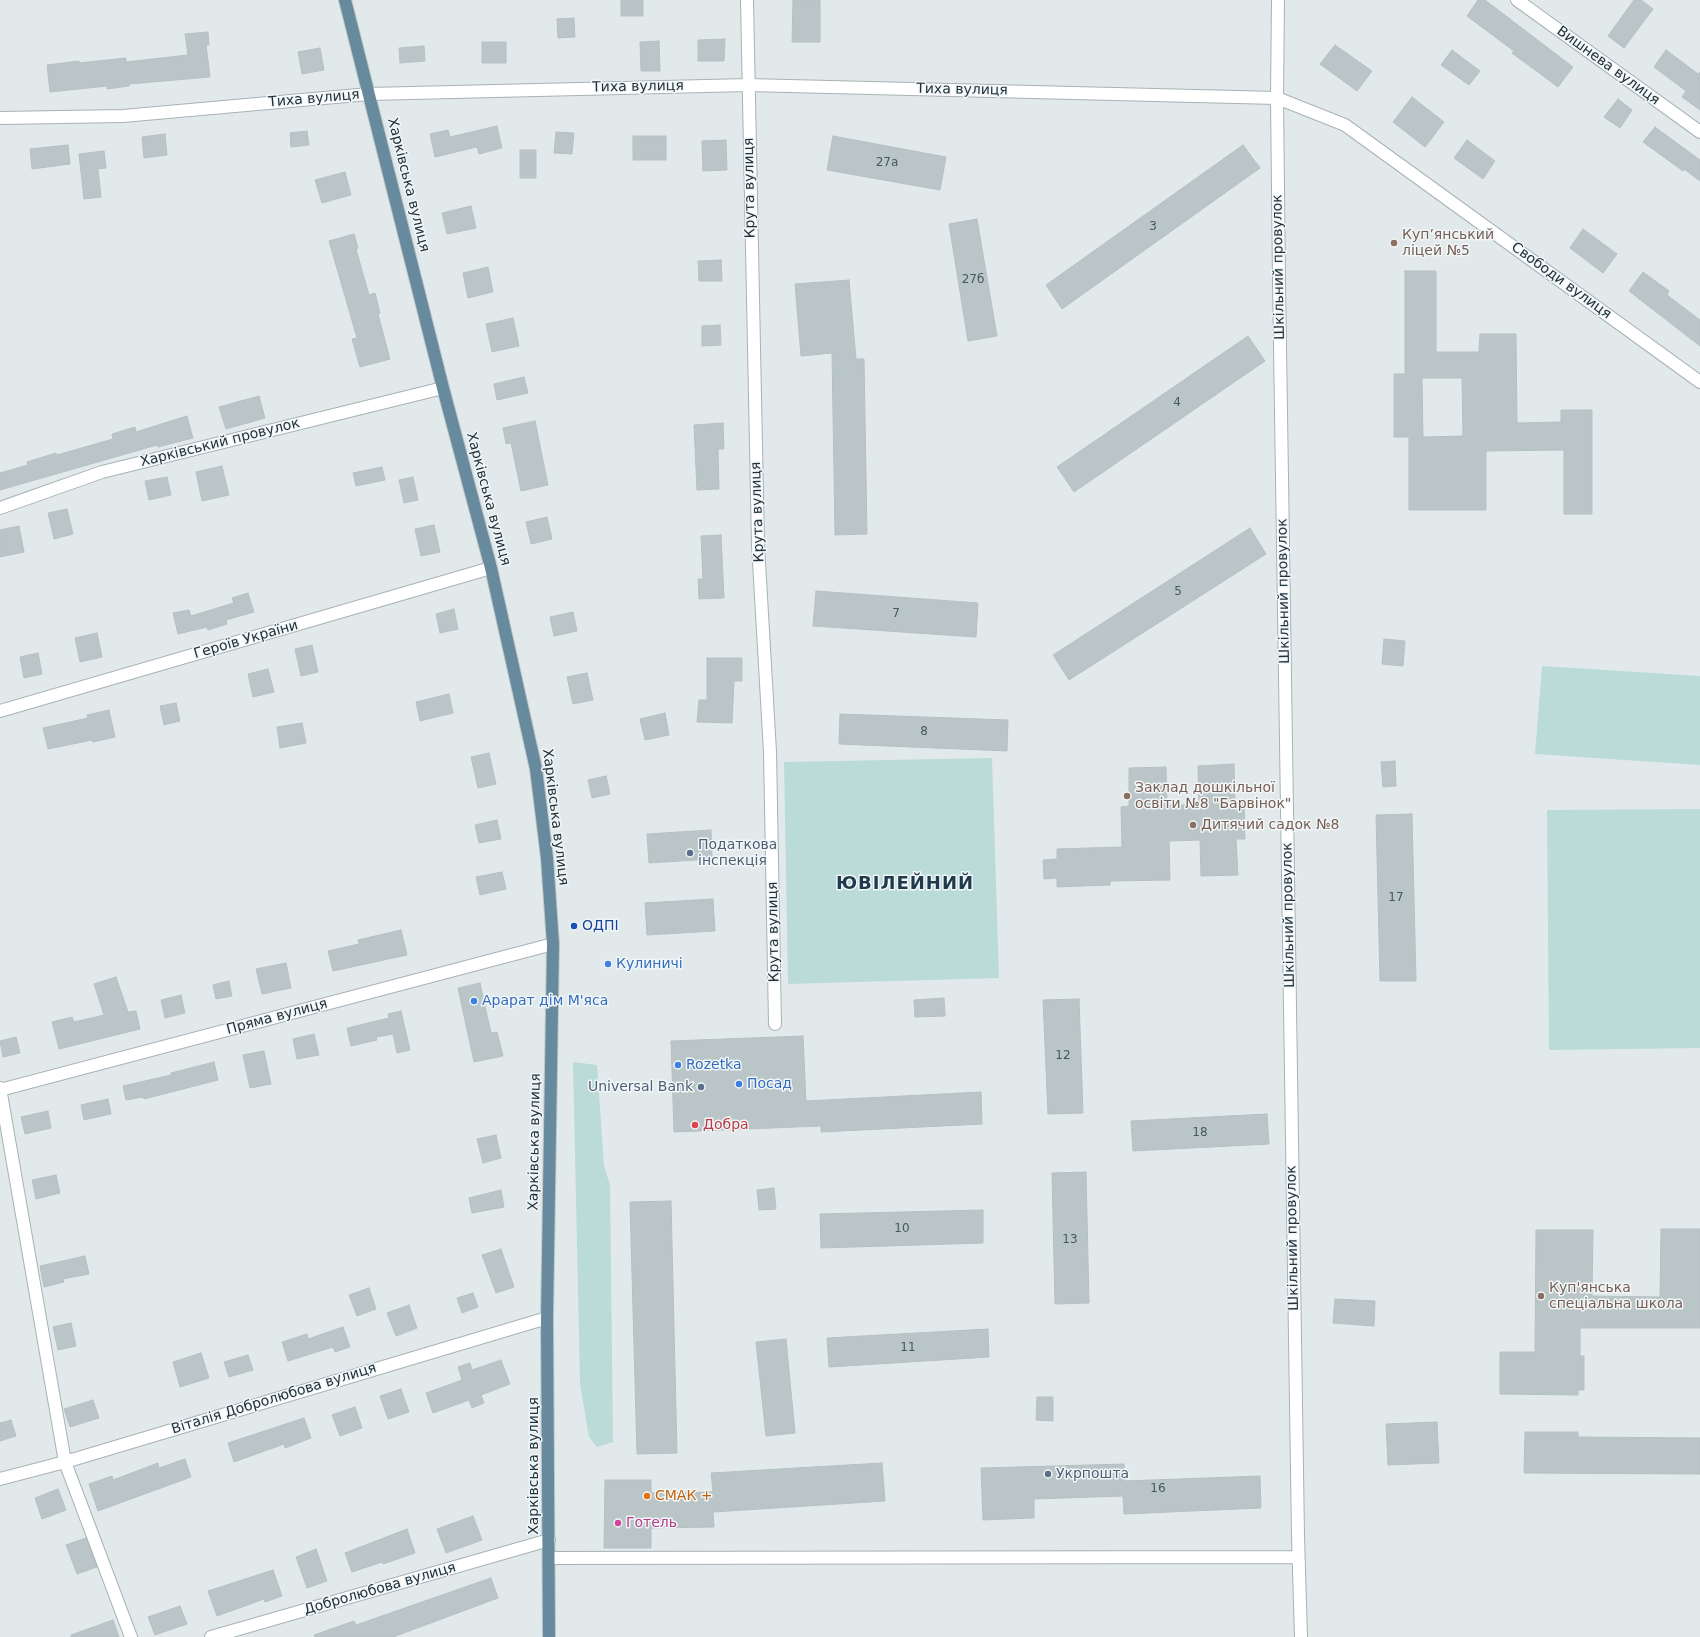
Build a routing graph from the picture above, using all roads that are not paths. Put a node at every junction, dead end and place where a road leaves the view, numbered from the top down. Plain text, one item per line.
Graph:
1 (345, 0) edge
2 (747, 0) edge
3 (1278, 0) edge
4 (1517, 0) edge
5 (748, 85) junction
6 (369, 94) junction
7 (1277, 98) junction
8 (0, 118) edge
9 (1700, 132) edge
10 (1700, 382) edge
11 (443, 388) junction
12 (0, 508) edge
13 (491, 568) junction
14 (0, 711) edge
15 (553, 944) junction
16 (775, 1024) dead end
17 (0, 1089) edge
18 (547, 1318) junction
19 (65, 1462) junction
20 (0, 1479) edge
21 (549, 1540) junction
22 (1298, 1557) junction
23 (549, 1558) junction
24 (131, 1637) edge
25 (211, 1637) edge
26 (549, 1637) edge
27 (1301, 1637) edge

1 - 6 main road, Харківська вулиця
2 - 5 street, Крута вулиця
3 - 7 street, Шкільний провулок
4 - 9 street, Вишнева вулиця
5 - 6 street, Тиха вулиця
5 - 7 street, Тиха вулиця
5 - 16 street, Крута вулиця
6 - 8 street, Тиха вулиця
6 - 11 main road, Харківська вулиця
7 - 10 street, Свободи вулиця
7 - 22 street, Шкільний провулок
11 - 12 street, Харківський провулок
11 - 13 main road, Харківська вулиця
13 - 14 street, Героїв України
13 - 15 main road, Харківська вулиця
15 - 17 street, Пряма вулиця
15 - 18 main road, Харківська вулиця
17 - 19 street
18 - 19 street, Віталія Добролюбова вулиця
18 - 21 main road, Харківська вулиця
19 - 20 street, Віталія Добролюбова вулиця
19 - 24 street
21 - 23 main road, Харківська вулиця
21 - 25 street, Добролюбова вулиця
22 - 23 street
22 - 27 street, Шкільний провулок
23 - 26 main road, Харківська вулиця

